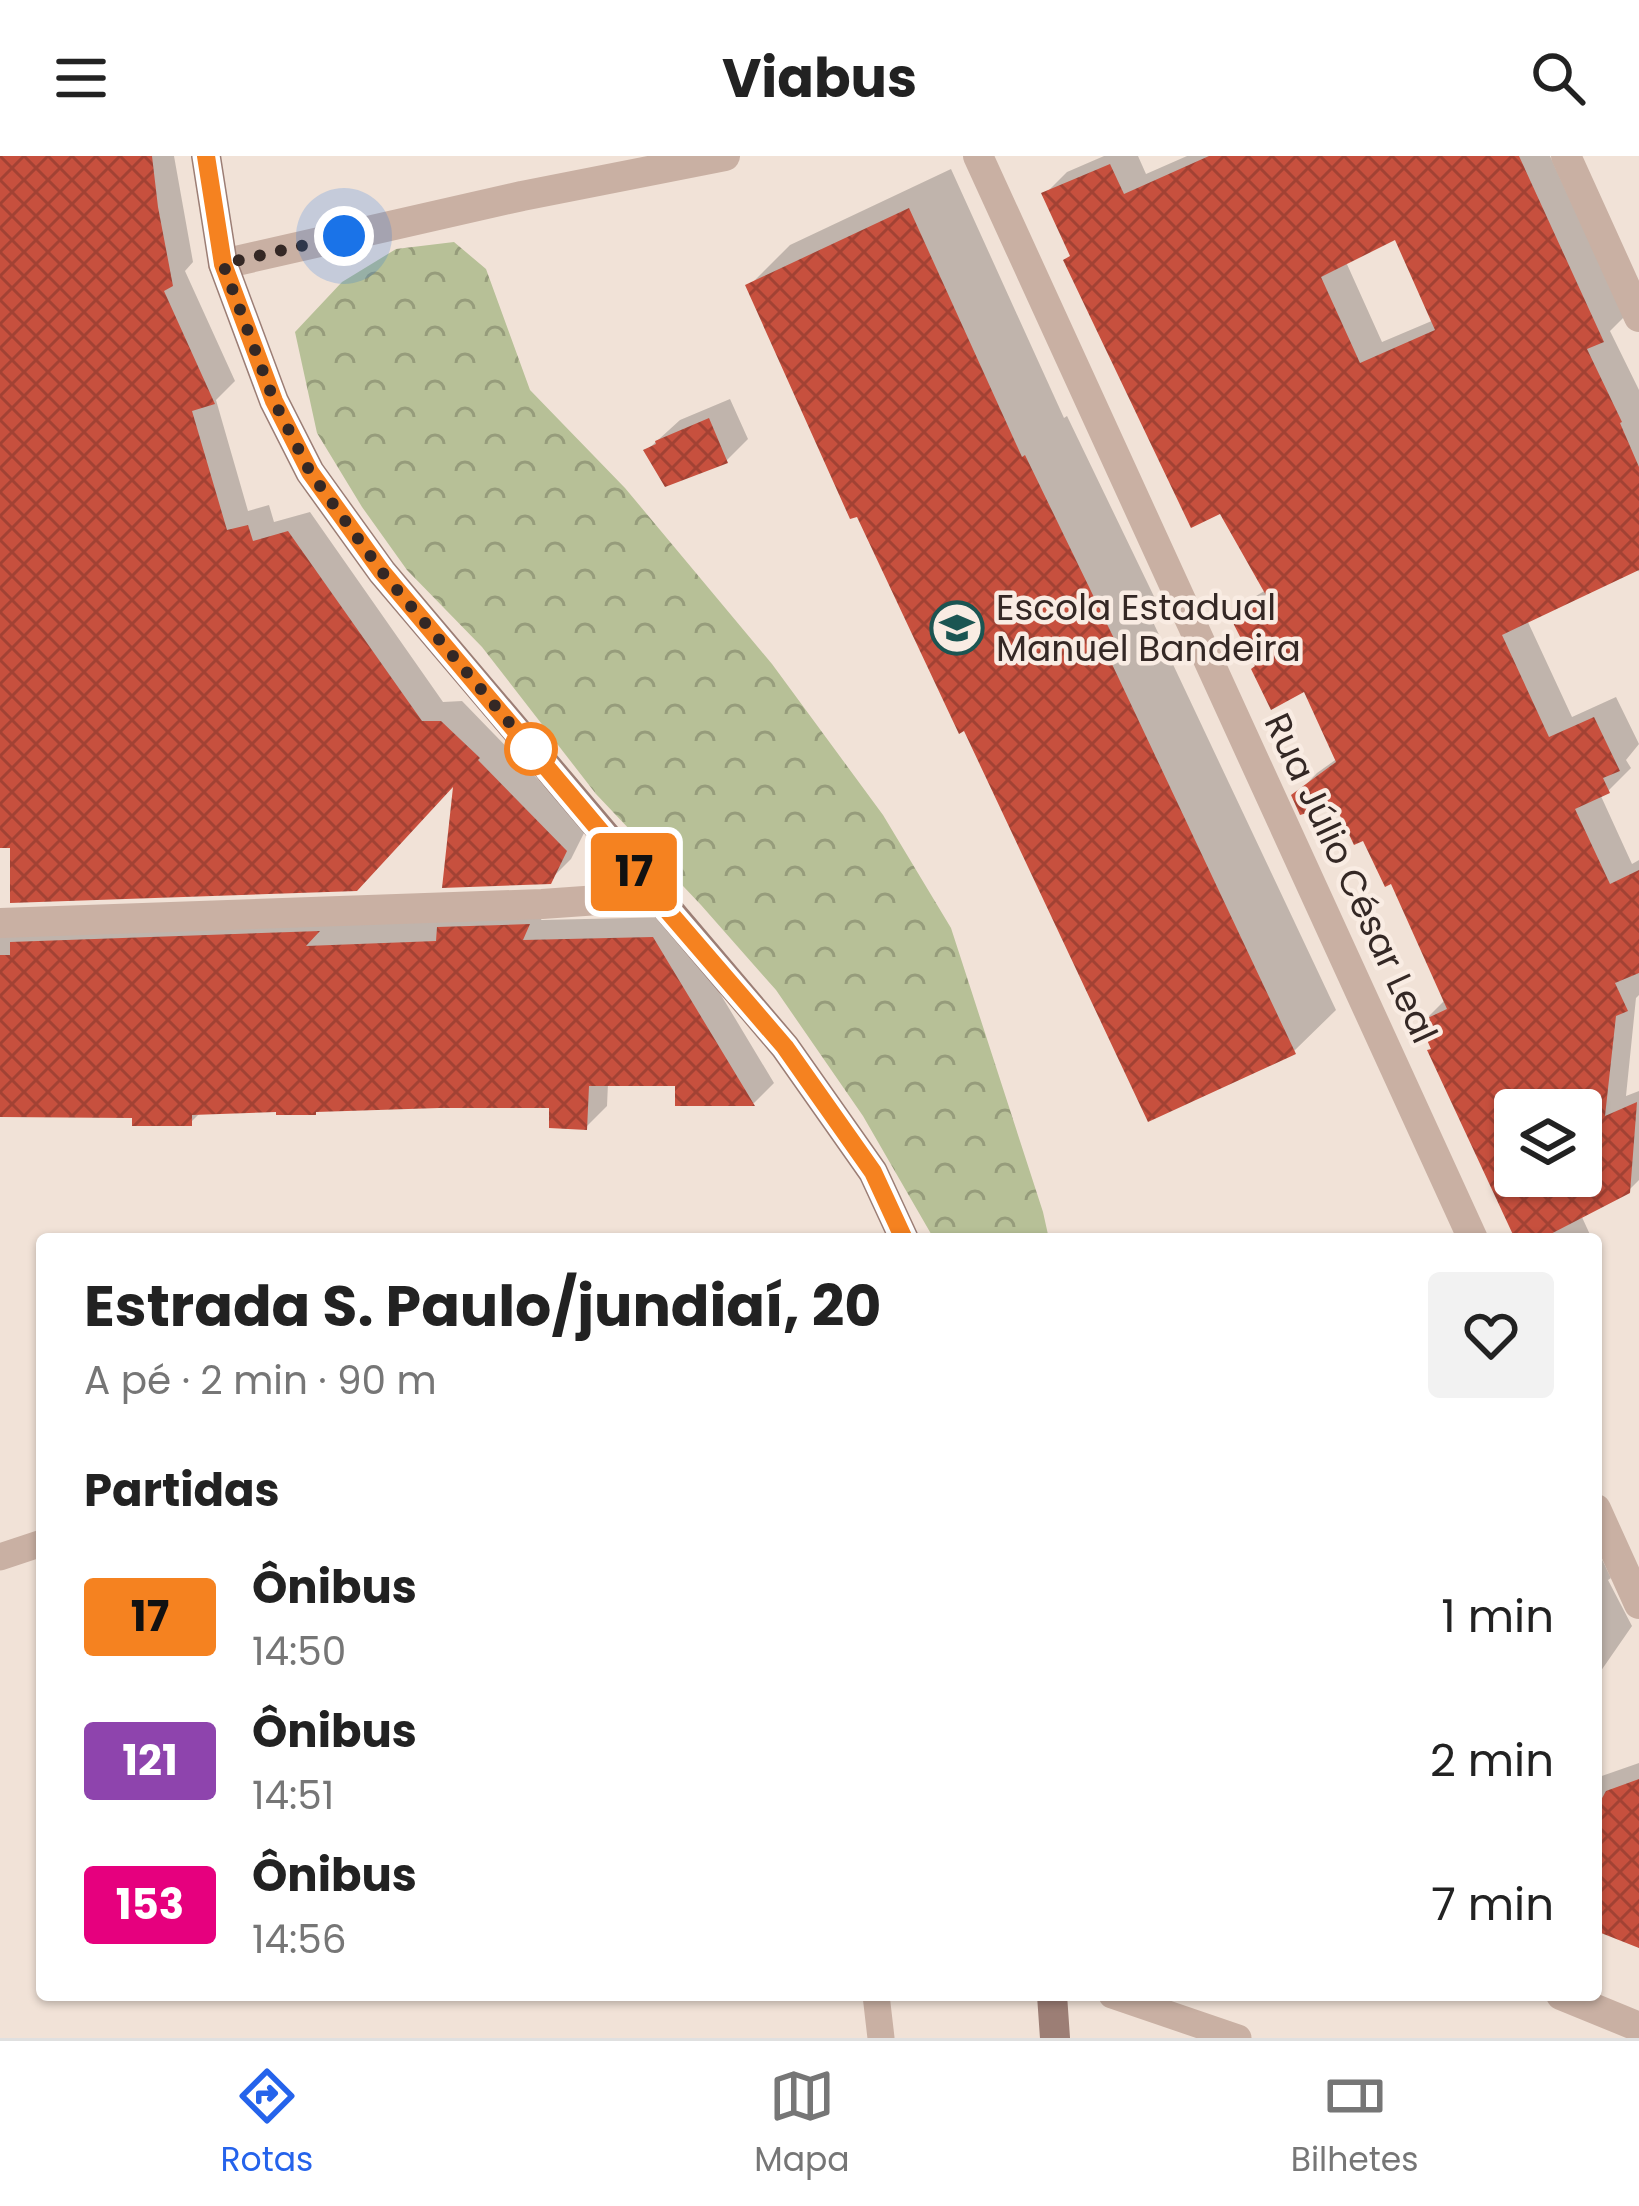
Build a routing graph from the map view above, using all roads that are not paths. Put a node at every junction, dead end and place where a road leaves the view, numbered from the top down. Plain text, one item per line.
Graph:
1 (206, 156) edge
2 (725, 156) edge
3 (978, 156) edge
4 (1566, 156) edge
5 (223, 264) junction
6 (1639, 317) edge
7 (655, 896) junction
8 (0, 923) edge
9 (901, 1233) edge
10 (1470, 1233) edge
11 (1602, 1522) edge
12 (36, 1545) edge
13 (0, 1557) edge
14 (1639, 1604) edge
15 (877, 2001) edge
16 (1052, 2001) edge
17 (1130, 2001) edge
18 (1576, 2001) edge
19 (1639, 2027) edge
20 (881, 2038) edge
21 (1055, 2038) edge
22 (1238, 2038) edge

1 - 5 main road
2 - 5 street
3 - 10 street, Rua Júlio César Leal
4 - 6 street
5 - 7 main road
7 - 8 street
7 - 9 main road
11 - 14 street
12 - 13 lane
15 - 20 lane
16 - 21 main road
17 - 22 lane
18 - 19 street

